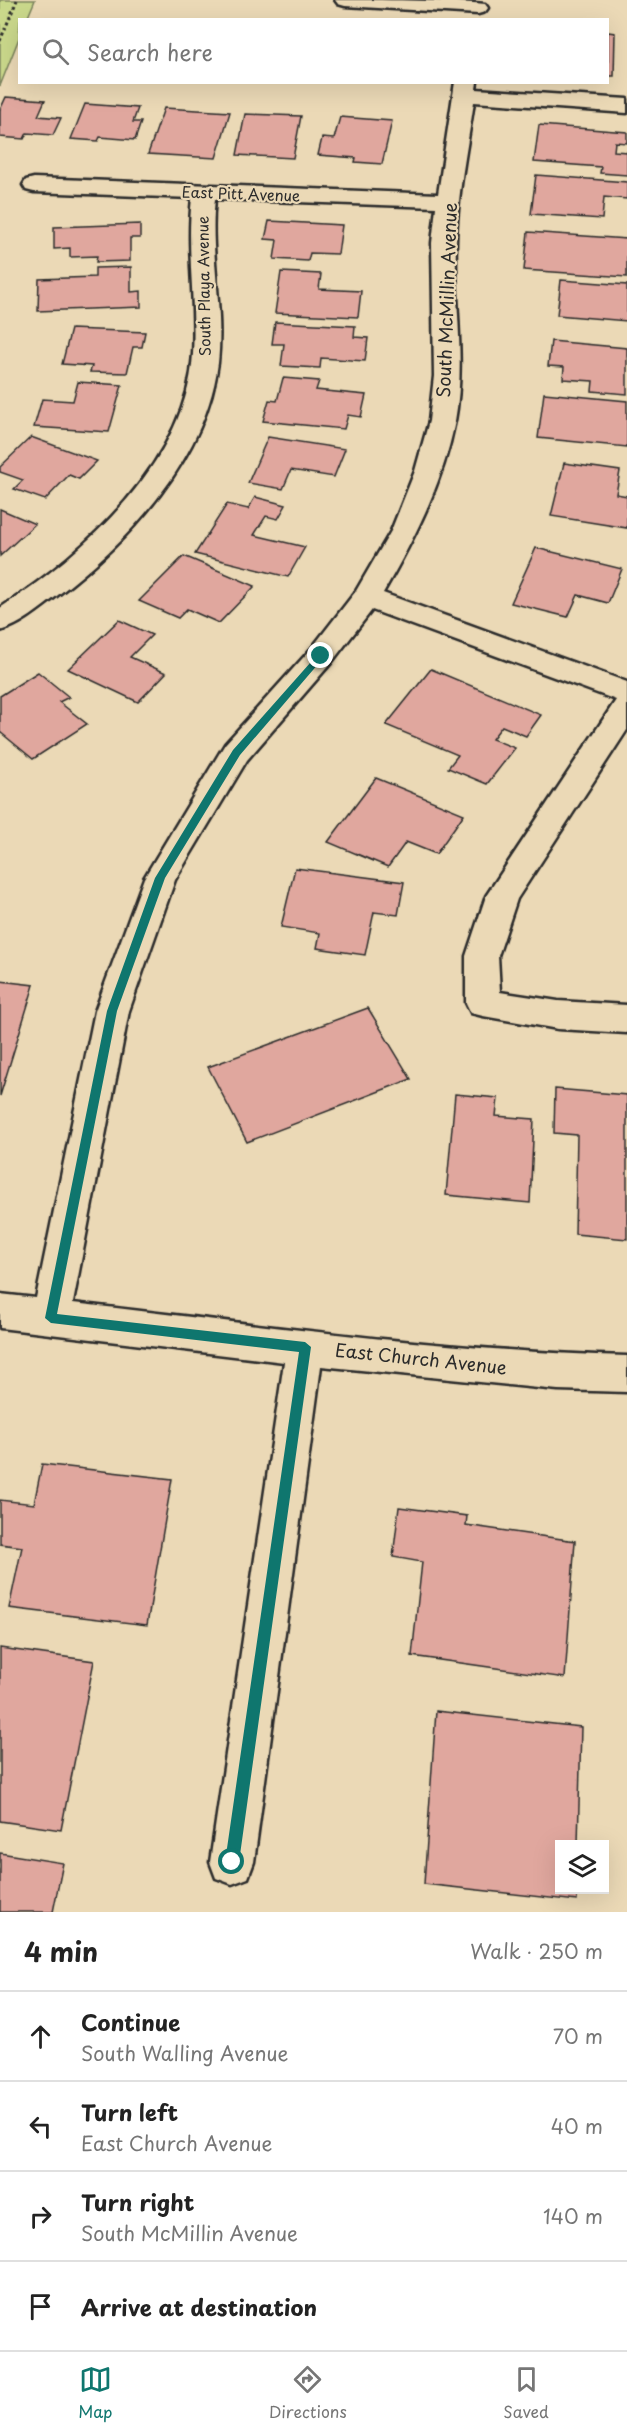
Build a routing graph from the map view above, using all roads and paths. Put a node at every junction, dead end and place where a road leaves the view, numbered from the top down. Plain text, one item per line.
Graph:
1 (17, 0) edge
2 (345, 0) edge
3 (478, 9) edge
4 (0, 41) edge
5 (465, 89) edge
6 (627, 106) edge
7 (34, 185) dead end
8 (204, 192) junction
9 (448, 201) junction
10 (366, 597) junction
11 (0, 621) edge
12 (627, 693) edge
13 (627, 705) edge
14 (627, 1019) edge
15 (0, 1311) edge
16 (51, 1318) junction
17 (305, 1347) junction
18 (627, 1374) edge
19 (232, 1862) dead end

1 - 4 path
2 - 3 street
5 - 6 street
5 - 9 street, South McMillin Avenue
7 - 8 street, East Pitt Avenue
8 - 9 street, East Pitt Avenue
8 - 11 street, South Playa Avenue
9 - 10 street, South McMillin Avenue
10 - 12 street
10 - 16 street, South McMillin Avenue
13 - 14 street
15 - 16 street, East Church Avenue
16 - 17 street, East Church Avenue
17 - 18 street, East Church Avenue
17 - 19 street

